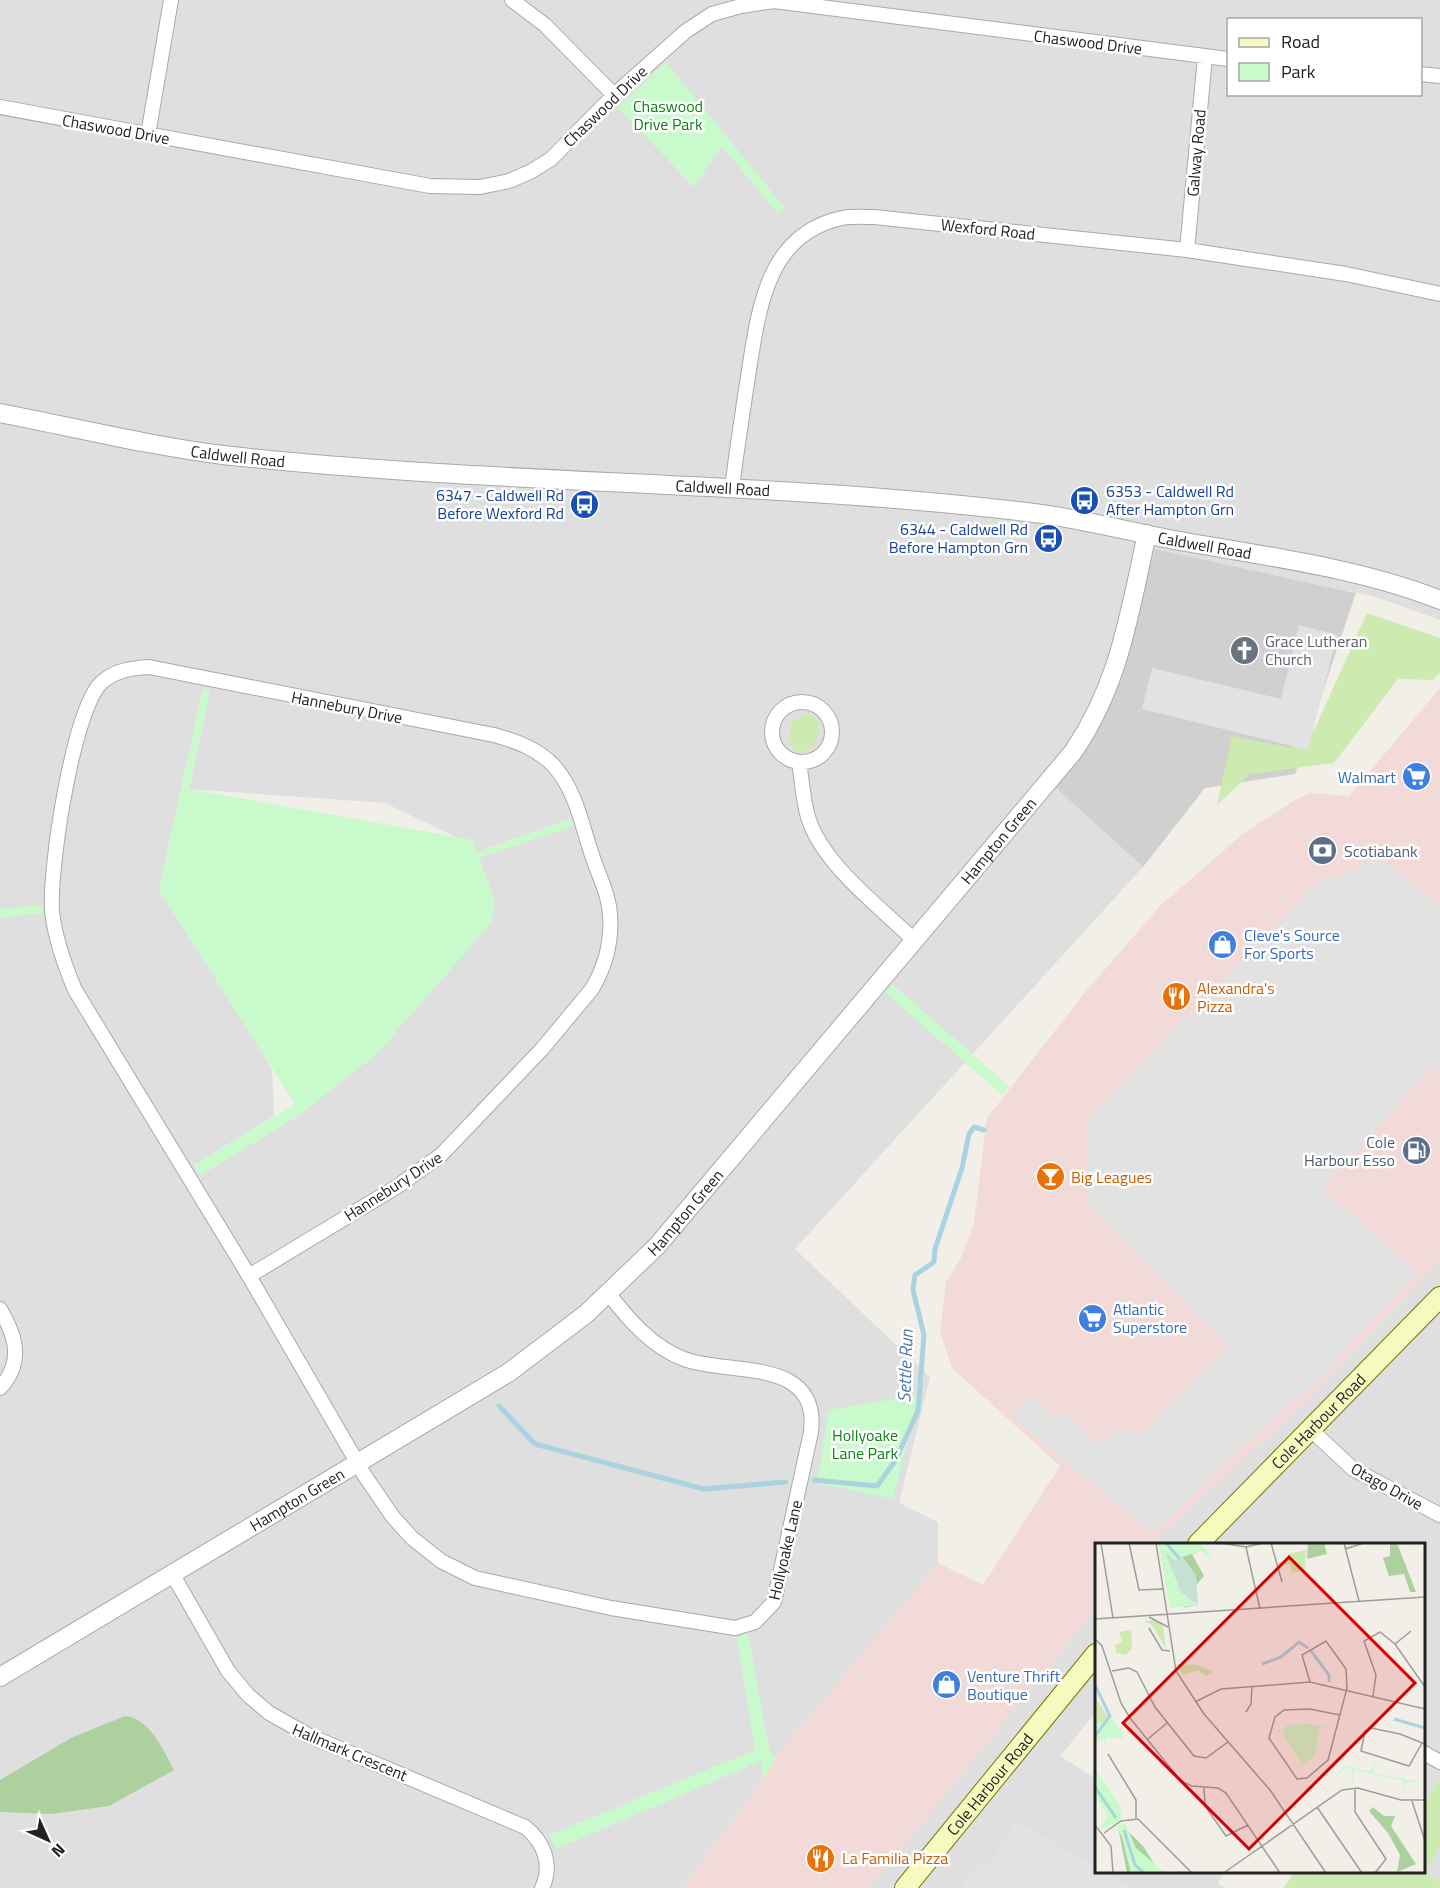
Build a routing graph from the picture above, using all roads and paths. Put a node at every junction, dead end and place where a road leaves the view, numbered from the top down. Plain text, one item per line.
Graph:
1 (171, 0) edge
2 (512, 0) edge
3 (1205, 57) junction
4 (1227, 58) edge
5 (1422, 74) edge
6 (1440, 76) edge
7 (614, 95) junction
8 (0, 107) edge
9 (148, 135) junction
10 (1187, 250) junction
11 (1440, 294) edge
12 (0, 413) edge
13 (732, 488) junction
14 (1147, 534) junction
15 (1440, 600) edge
16 (799, 762) junction
17 (914, 940) junction
18 (249, 1276) junction
19 (608, 1293) junction
20 (1440, 1297) edge
21 (0, 1310) edge
22 (0, 1388) edge
23 (1310, 1429) junction
24 (358, 1465) junction
25 (1440, 1515) edge
26 (1200, 1543) edge
27 (173, 1575) junction
28 (1095, 1655) edge
29 (0, 1677) edge
30 (1425, 1754) edge
31 (1440, 1762) edge
32 (542, 1888) edge
33 (905, 1888) edge

1 - 9 street
2 - 7 street
3 - 4 street, Chaswood Drive
3 - 7 street, Chaswood Drive
3 - 10 street, Galway Road
5 - 6 street
7 - 9 street, Chaswood Drive
8 - 9 street, Chaswood Drive
10 - 11 street, Wexford Road
10 - 13 street, Wexford Road
12 - 13 street, Caldwell Road
13 - 14 street, Caldwell Road
14 - 15 street, Caldwell Road
14 - 17 street, Hampton Green
16 - 16 street
16 - 17 street
17 - 19 street, Hampton Green
18 - 18 street, Hannebury Drive
18 - 24 street, Hannebury Drive
19 - 24 street, Hampton Green
19 - 24 street, Hollyoake Lane
20 - 23 main road, Cole Harbour Road
21 - 22 street
23 - 25 street, Otago Drive
23 - 26 main road, Cole Harbour Road
24 - 27 street, Hampton Green
27 - 29 street, Hampton Green
27 - 32 street, Hallmark Crescent
28 - 33 main road, Cole Harbour Road
30 - 31 street

